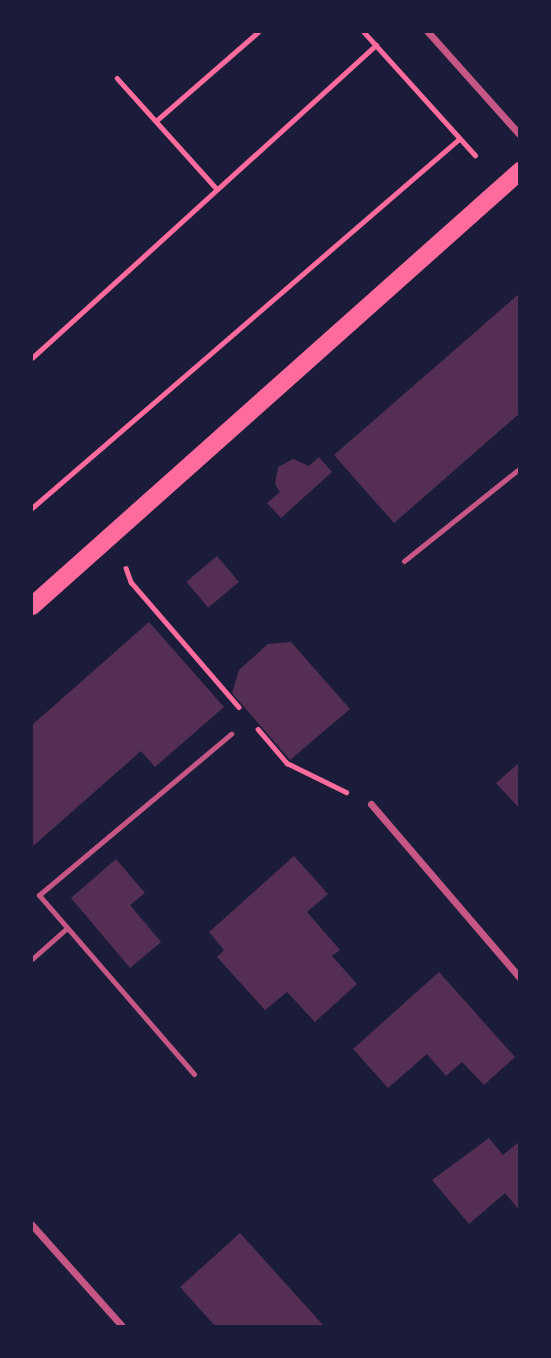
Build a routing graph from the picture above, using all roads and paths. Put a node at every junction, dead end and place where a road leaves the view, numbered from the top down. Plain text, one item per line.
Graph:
1 (258, 32) edge
2 (364, 32) edge
3 (428, 32) edge
4 (376, 45) junction
5 (117, 78) dead end
6 (156, 121) junction
7 (520, 135) edge
8 (459, 139) junction
9 (475, 155) dead end
10 (520, 171) edge
11 (215, 187) junction
12 (32, 358) edge
13 (520, 468) edge
14 (32, 508) edge
15 (123, 560) dead end
16 (404, 561) dead end
17 (32, 606) edge
18 (244, 713) dead end
19 (253, 723) dead end
20 (231, 734) dead end
21 (371, 804) joint
22 (67, 928) junction
23 (32, 959) edge
24 (520, 978) edge
25 (194, 1074) dead end
26 (32, 1225) edge
27 (122, 1326) edge

1 - 6 path
2 - 4 path
3 - 7 street
4 - 8 path
4 - 11 path
5 - 6 path
6 - 11 path
8 - 9 path
8 - 14 path
10 - 17 main road
11 - 12 path
13 - 16 lane
15 - 18 path
19 - 21 path
20 - 22 lane
21 - 24 street
22 - 23 lane
22 - 25 lane
26 - 27 street

